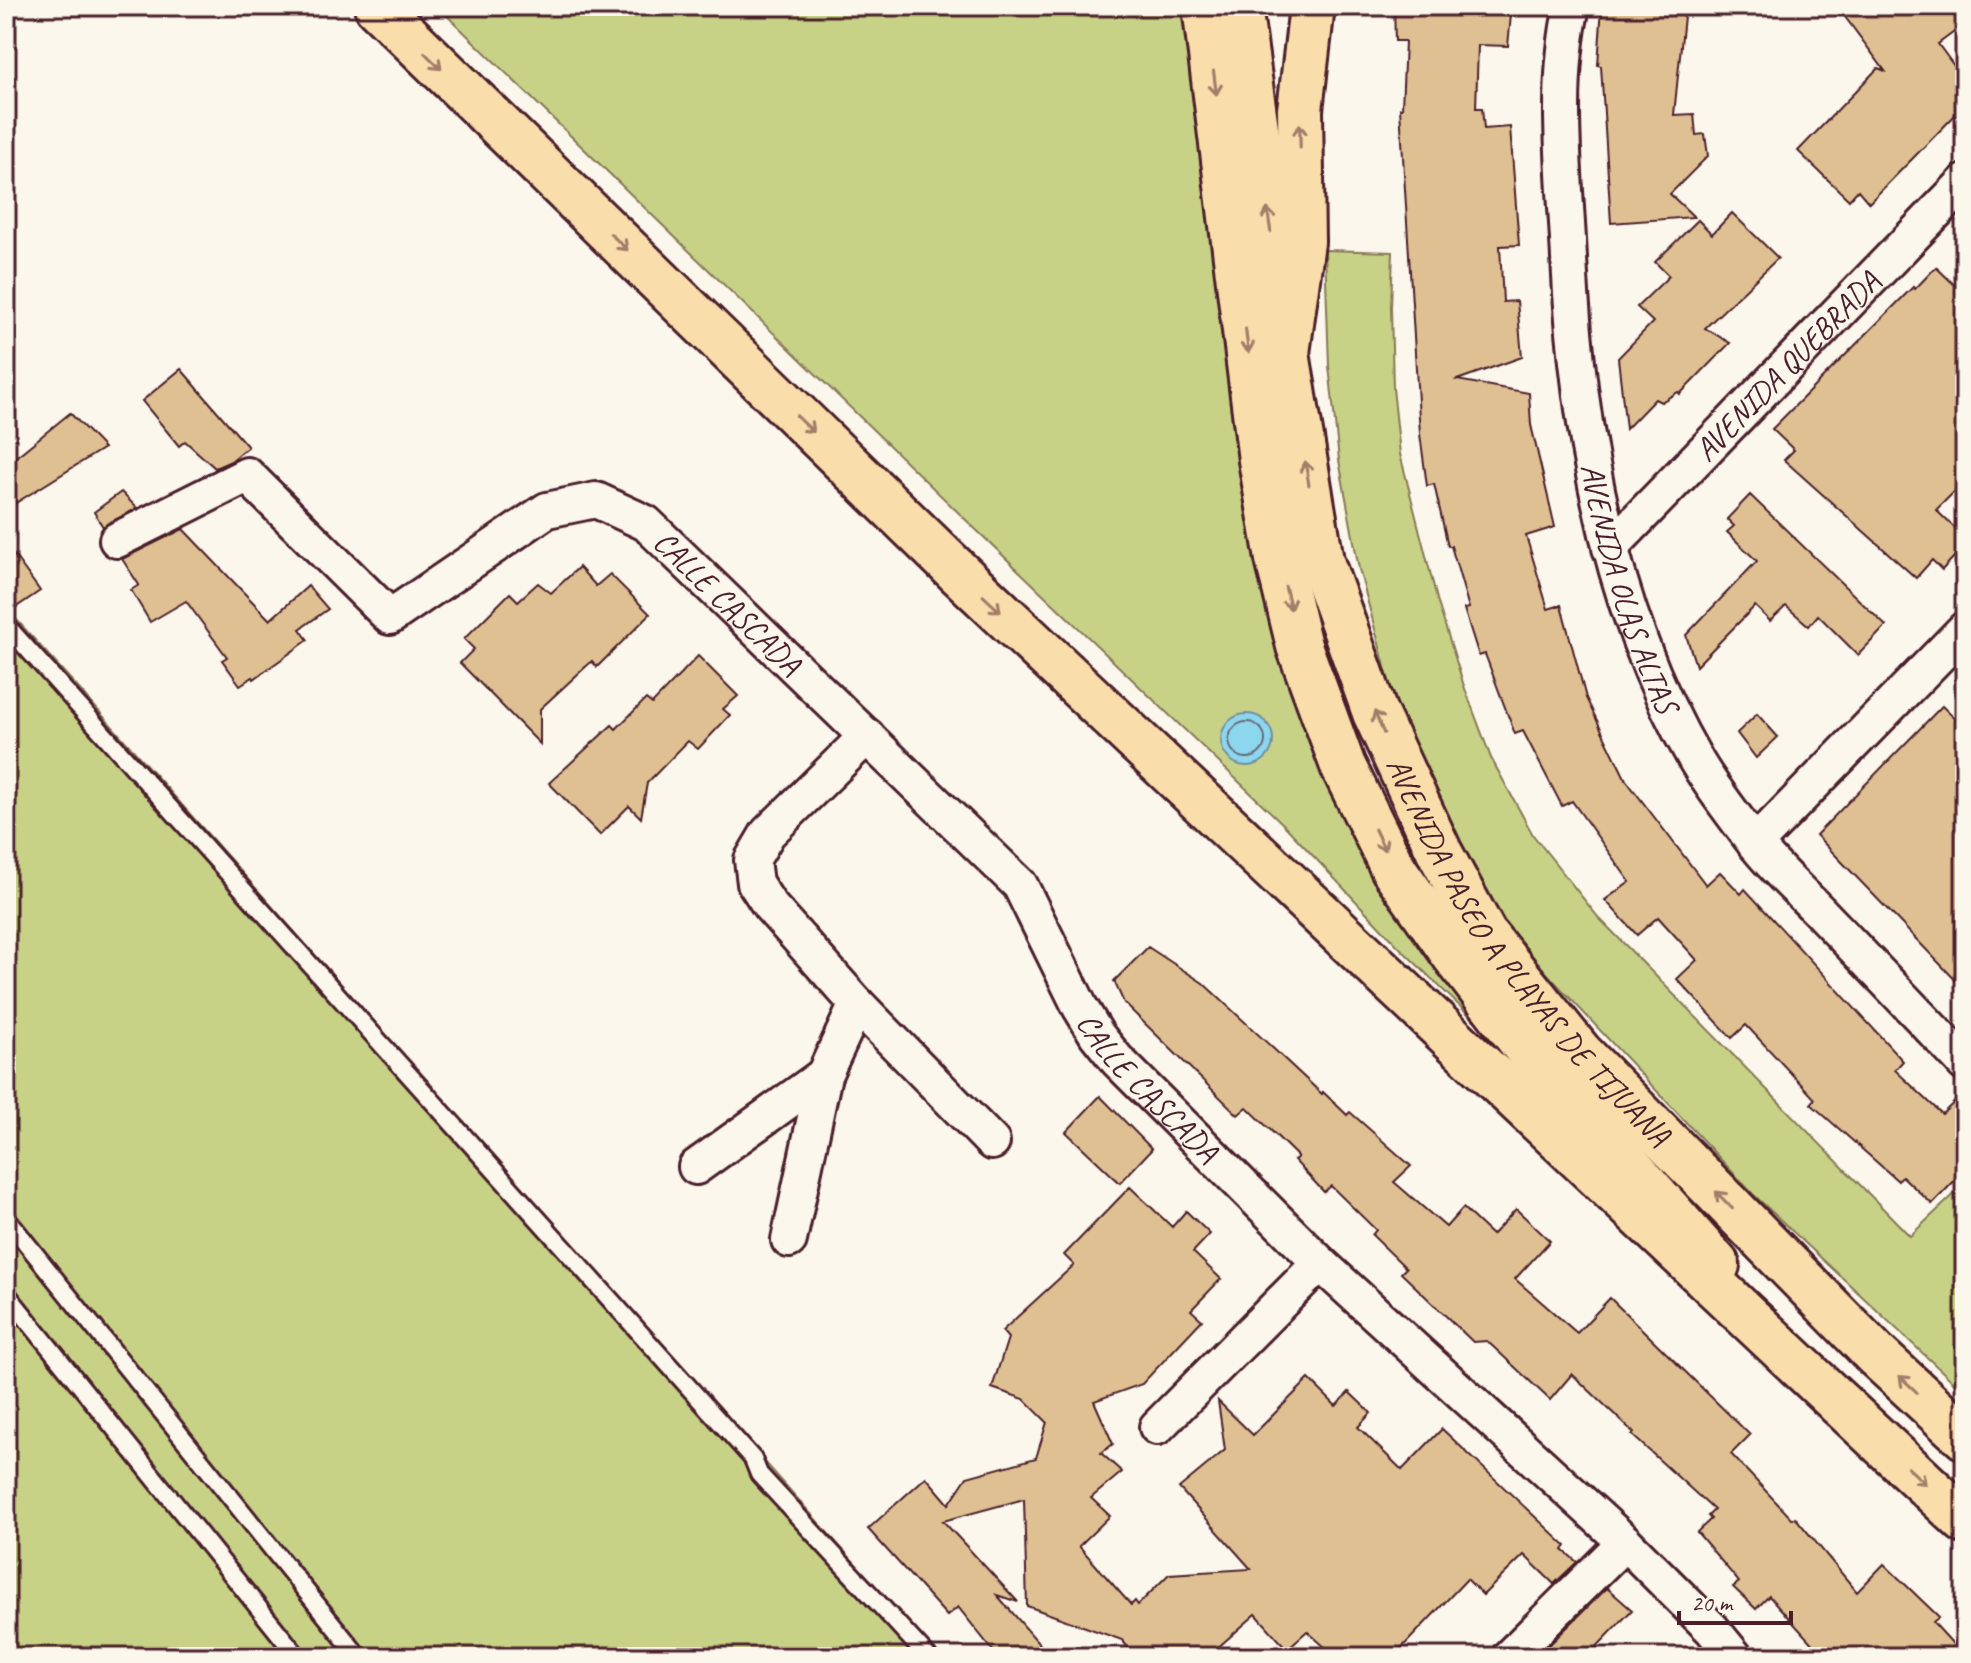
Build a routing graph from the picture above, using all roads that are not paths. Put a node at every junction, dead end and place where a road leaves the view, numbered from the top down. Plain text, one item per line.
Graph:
1 (377, 6) edge
2 (1205, 6) edge
3 (1239, 6) edge
4 (1312, 6) edge
5 (1572, 6) edge
6 (1965, 182) edge
7 (1287, 353) junction
8 (117, 540) dead end
9 (1610, 548) junction
10 (6, 625) edge
11 (1965, 629) edge
12 (867, 736) junction
13 (1755, 844) junction
14 (857, 1004) junction
15 (1965, 1064) edge
16 (824, 1075) junction
17 (992, 1142) dead end
18 (696, 1167) dead end
19 (6, 1218) edge
20 (789, 1240) dead end
21 (1320, 1263) junction
22 (6, 1293) edge
23 (1840, 1404) junction
24 (1157, 1427) dead end
25 (1965, 1437) edge
26 (1965, 1521) edge
27 (1625, 1542) junction
28 (298, 1657) edge
29 (359, 1657) edge
30 (928, 1657) edge
31 (1509, 1657) edge
32 (1735, 1657) edge

1 -> 23 main road
2 -> 23 main road
7 -> 3 main road, AVENIDA PASEO A PLAYAS DE TIJUANA
7 -> 4 main road
5 - 9 street, AVENIDA OLAS ALTAS
6 - 9 street, AVENIDA QUEBRADA
25 -> 7 main road, AVENIDA PASEO A PLAYAS DE TIJUANA
8 - 12 street, CALLE CASCADA
9 - 13 street, AVENIDA OLAS ALTAS
10 - 30 lane
11 - 13 street
12 - 14 street
12 - 21 street, CALLE CASCADA
13 - 15 street, AVENIDA OLAS ALTAS
14 - 16 street
14 - 17 street
16 - 18 street
16 - 20 street
19 - 29 lane
21 - 24 street
21 - 27 street, CALLE CASCADA
22 - 28 lane
23 -> 26 main road
27 - 31 street
27 - 32 street, CALLE CASCADA

